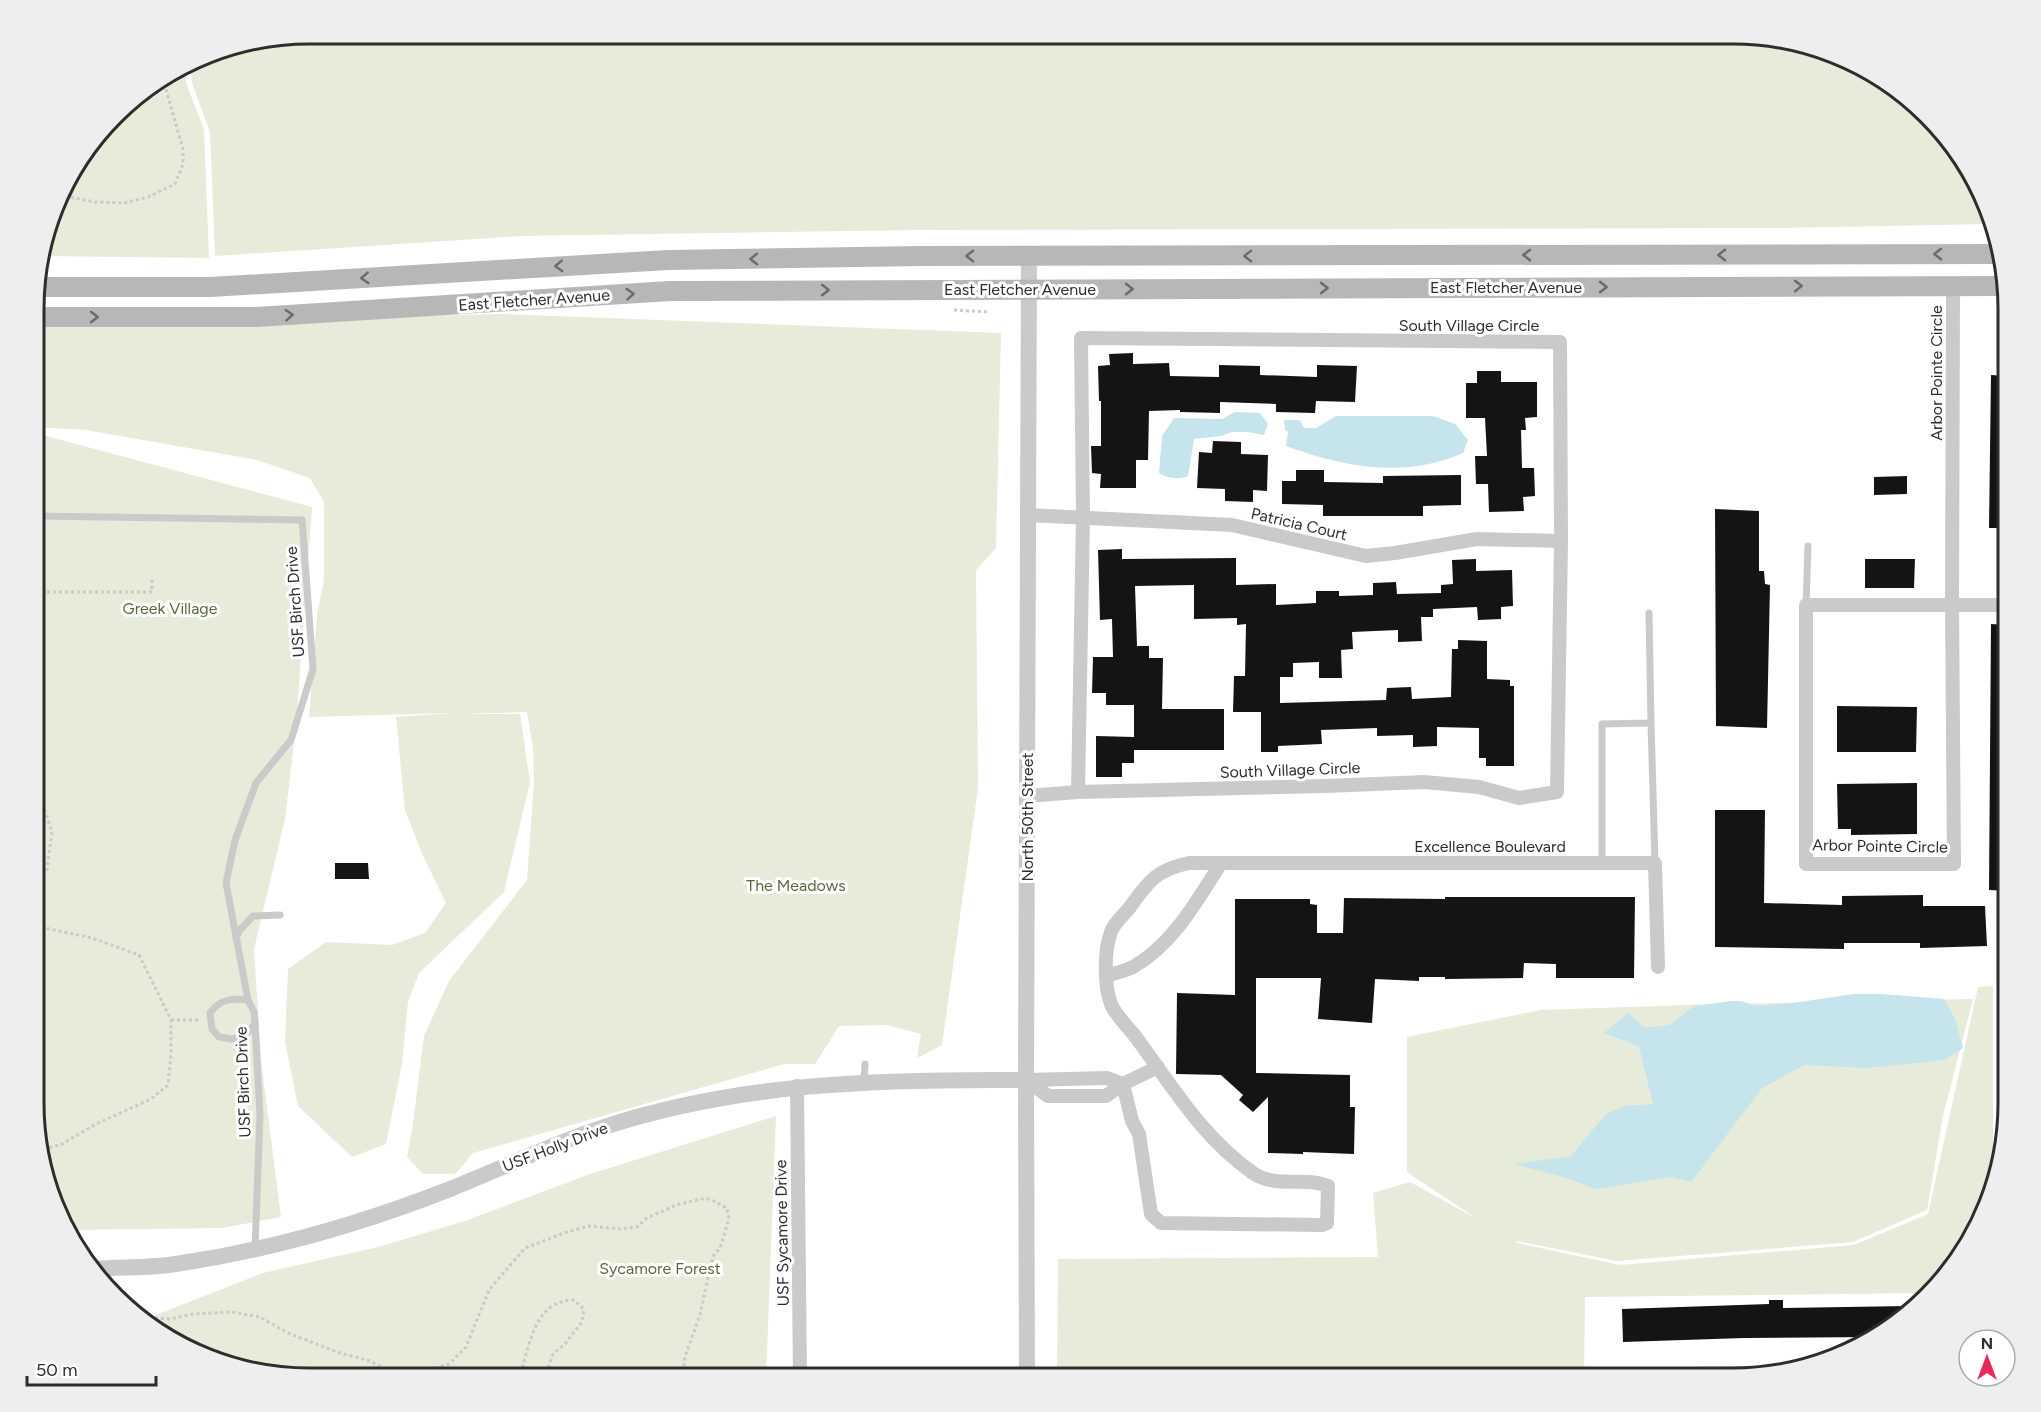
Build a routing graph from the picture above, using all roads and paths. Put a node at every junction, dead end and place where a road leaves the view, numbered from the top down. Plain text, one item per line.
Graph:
1 (165, 86) edge
2 (69, 197) edge
3 (1991, 254) edge
4 (1029, 256) junction
5 (1953, 285) junction
6 (1996, 286) edge
7 (44, 287) edge
8 (1029, 289) junction
9 (44, 317) edge
10 (1028, 515) junction
11 (44, 516) edge
12 (1083, 517) junction
13 (1561, 541) junction
14 (1808, 546) dead end
15 (152, 577) dead end
16 (44, 592) edge
17 (1806, 605) junction
18 (1952, 605) junction
19 (1998, 605) edge
20 (1649, 613) dead end
21 (1651, 723) junction
22 (1078, 792) junction
23 (1027, 796) junction
24 (44, 808) edge
25 (1221, 863) junction
26 (1602, 863) junction
27 (1655, 863) junction
28 (44, 875) edge
29 (280, 915) dead end
30 (44, 928) edge
31 (236, 940) junction
32 (1658, 967) dead end
33 (1106, 976) junction
34 (248, 1000) junction
35 (171, 1020) junction
36 (210, 1020) junction
37 (255, 1024) junction
38 (865, 1064) dead end
39 (1158, 1067) junction
40 (1026, 1080) junction
41 (864, 1082) junction
42 (1123, 1084) junction
43 (798, 1086) junction
44 (48, 1148) edge
45 (255, 1250) junction
46 (101, 1269) edge
47 (152, 1317) edge
48 (386, 1369) edge
49 (433, 1369) edge
50 (522, 1369) edge
51 (547, 1369) edge
52 (683, 1369) edge
53 (800, 1369) edge
54 (1027, 1369) edge

1 - 2 path
3 -> 4 main road, East Fletcher Avenue
4 -> 7 main road, East Fletcher Avenue
4 - 8 street, North 50th Street
5 - 6 main road, East Fletcher Avenue
8 -> 5 main road, East Fletcher Avenue
5 - 18 street, Arbor Pointe Circle
9 -> 8 main road, East Fletcher Avenue
8 - 10 street, North 50th Street
10 - 12 street, Patricia Court
10 - 23 street, North 50th Street
11 - 31 lane, USF Birch Drive
12 - 13 street, Patricia Court
12 - 13 street, South Village Circle
12 - 22 street, South Village Circle
13 - 22 street, South Village Circle
14 - 17 lane
15 - 16 path
17 - 18 street
17 - 18 street, Arbor Pointe Circle
18 - 19 street
20 - 21 lane
21 - 26 lane
21 - 27 lane
22 - 23 street, South Village Circle
23 - 40 street, North 50th Street
24 - 28 path
25 - 26 street, Excellence Boulevard
25 - 33 street
25 - 33 street, Excellence Boulevard
26 - 27 street, Excellence Boulevard
27 - 32 street
29 - 31 lane
30 - 35 path
31 - 34 lane, USF Birch Drive
33 - 39 street, Excellence Boulevard
34 - 36 lane
34 - 37 lane, USF Birch Drive
35 - 36 path
35 - 44 path
36 - 37 lane
37 - 45 lane, USF Birch Drive
38 - 41 lane
39 - 42 street
39 - 42 street, Excellence Boulevard
40 - 41 street, USF Holly Drive
40 - 42 street
40 - 54 street, North 50th Street
41 - 43 street, USF Holly Drive
43 - 45 street, USF Holly Drive
43 - 53 street, USF Sycamore Drive
45 - 46 street, USF Holly Drive
47 - 48 path
49 - 52 path
50 - 51 path

